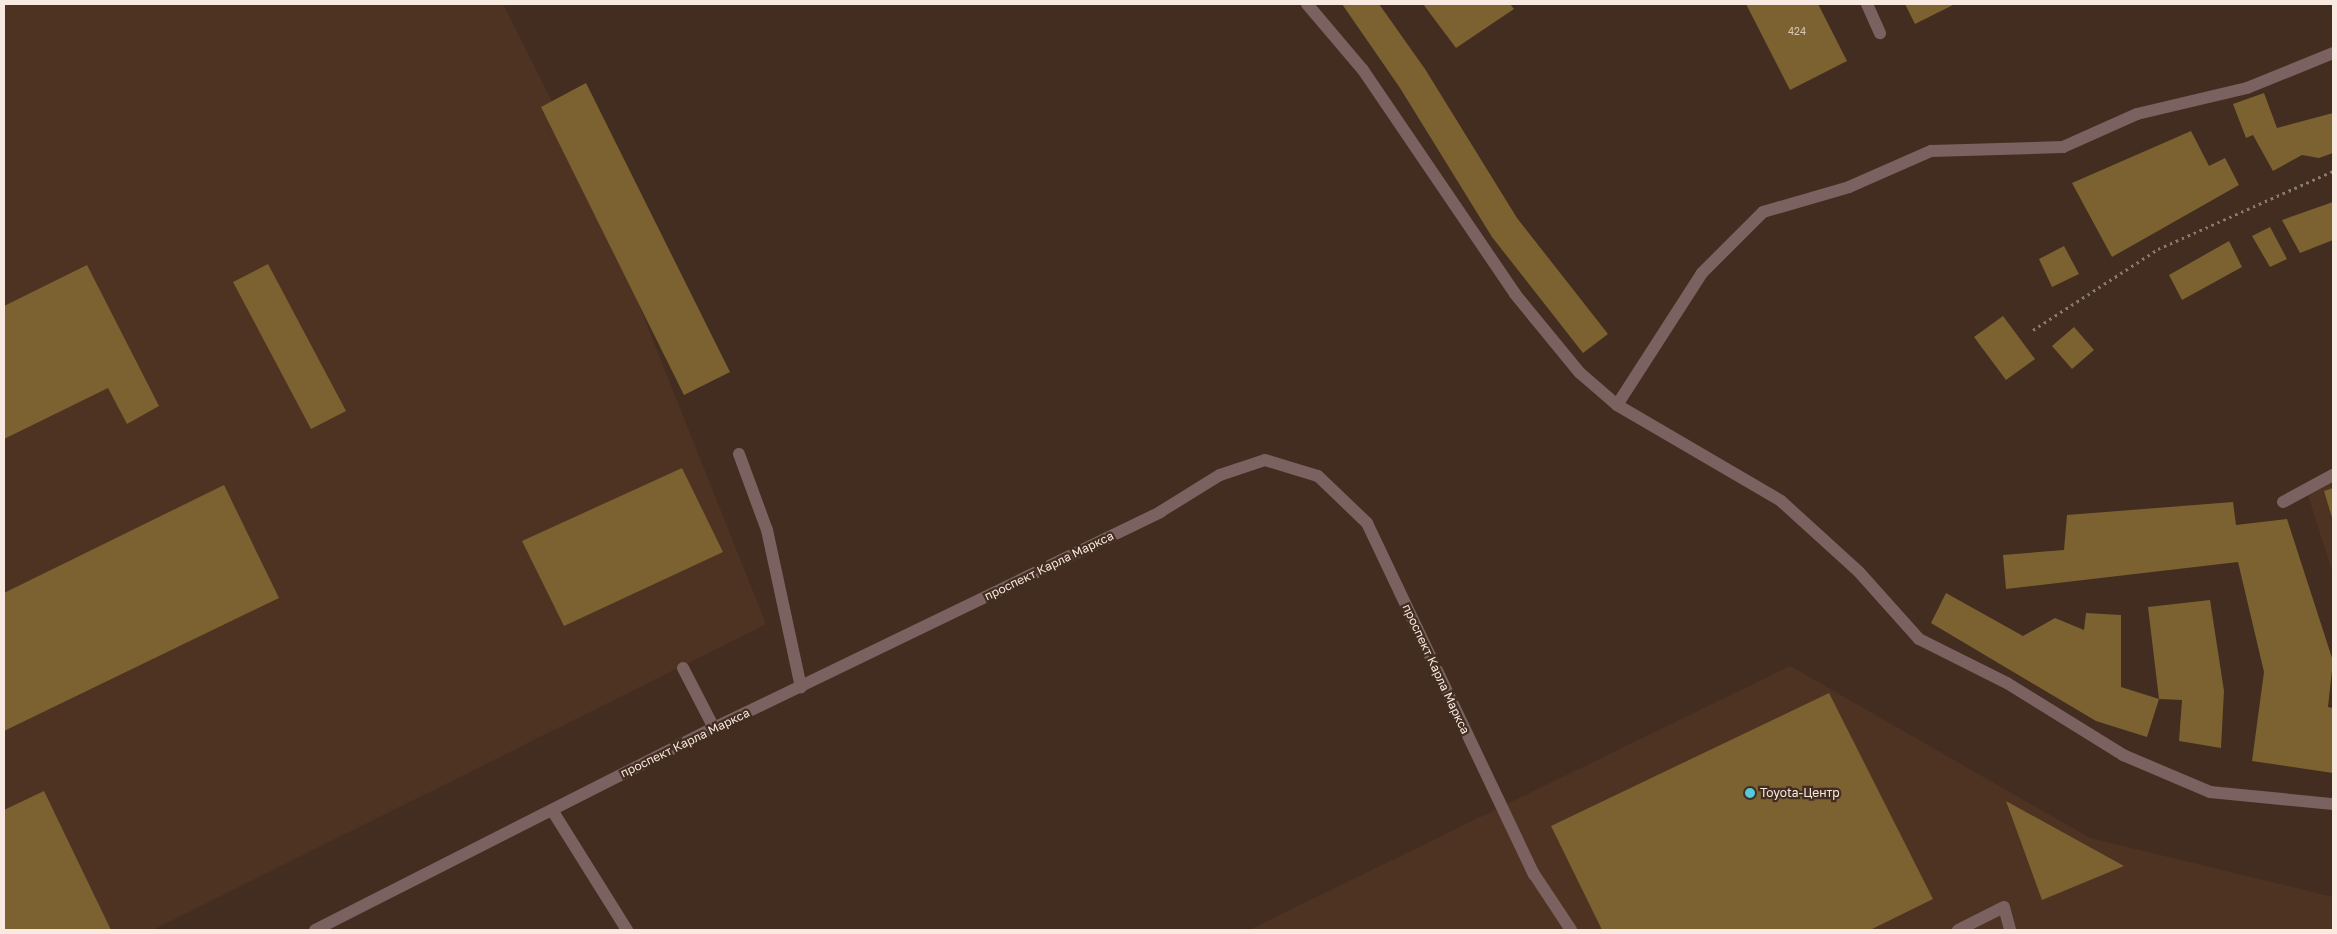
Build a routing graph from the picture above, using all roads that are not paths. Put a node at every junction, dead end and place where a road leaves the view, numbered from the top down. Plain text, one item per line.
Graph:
1 (1308, 4) edge
2 (1867, 4) edge
3 (1880, 33) dead end
4 (2333, 53) edge
5 (1616, 405) junction
6 (738, 454) dead end
7 (2333, 475) edge
8 (2283, 502) dead end
9 (683, 668) dead end
10 (801, 687) junction
11 (714, 728) junction
12 (2333, 804) edge
13 (552, 810) junction
14 (315, 930) edge
15 (627, 930) edge
16 (1572, 930) edge
17 (1958, 930) edge
18 (2010, 930) edge

1 - 5 street
2 - 3 street
4 - 5 street
5 - 12 street
6 - 10 street
7 - 8 street
9 - 11 street
10 - 11 street, проспект Карла Маркса
10 - 16 street, проспект Карла Маркса
11 - 13 street, проспект Карла Маркса
13 - 14 street, проспект Карла Маркса
13 - 15 street
17 - 18 street

